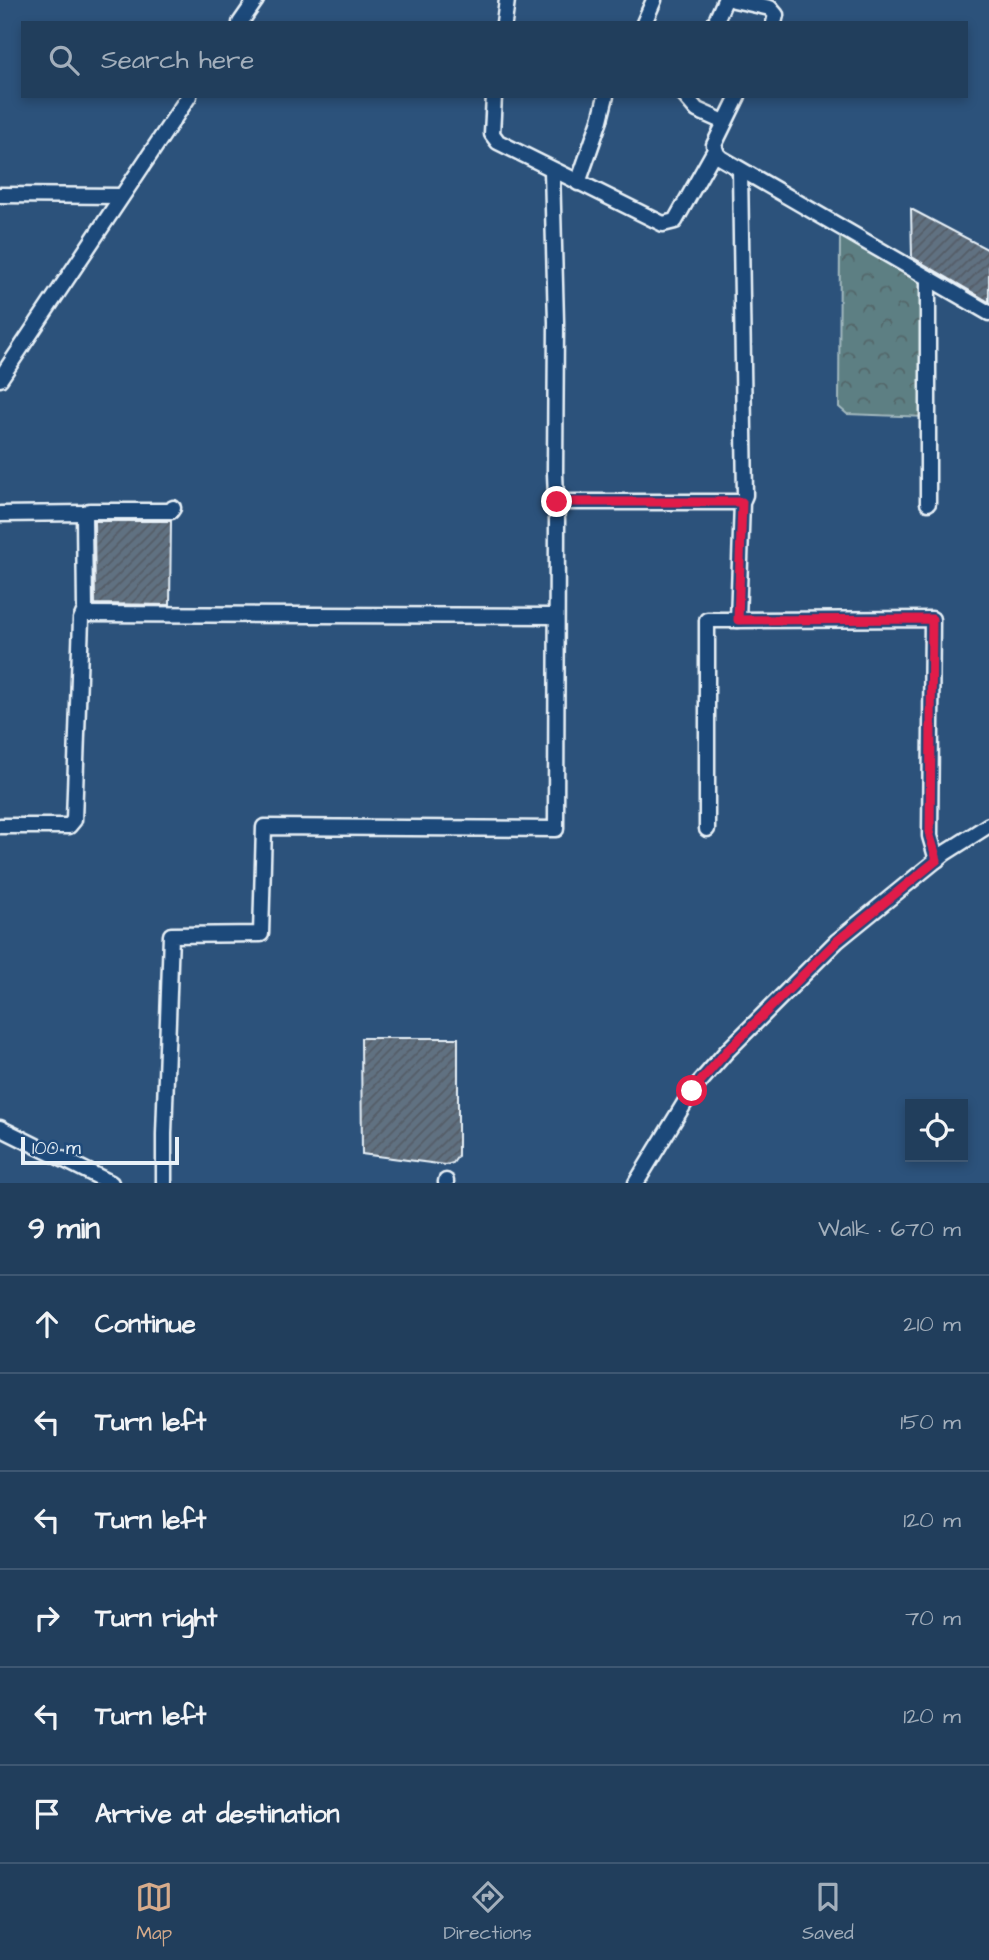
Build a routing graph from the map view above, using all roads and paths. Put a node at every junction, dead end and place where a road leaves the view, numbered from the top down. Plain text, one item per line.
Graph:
1 (256, 0) edge
2 (507, 0) edge
3 (654, 0) edge
4 (725, 0) edge
5 (734, 0) edge
6 (241, 21) edge
7 (504, 21) edge
8 (645, 21) edge
9 (716, 21) edge
10 (774, 21) edge
11 (188, 98) edge
12 (494, 98) edge
13 (605, 98) edge
14 (686, 98) edge
15 (736, 98) edge
16 (724, 122) junction
17 (715, 150) junction
18 (552, 170) junction
19 (740, 170) junction
20 (578, 183) junction
21 (0, 195) edge
22 (121, 196) junction
23 (928, 278) junction
24 (989, 313) edge
25 (0, 379) edge
26 (557, 502) junction
27 (742, 502) junction
28 (928, 503) dead end
29 (173, 508) dead end
30 (86, 513) junction
31 (0, 514) edge
32 (84, 614) junction
33 (556, 616) junction
34 (738, 620) junction
35 (989, 825) edge
36 (0, 826) edge
37 (707, 829) dead end
38 (937, 860) junction
39 (0, 1128) edge
40 (111, 1183) edge
41 (164, 1183) edge
42 (636, 1183) edge

1 - 6 street
2 - 7 street
3 - 8 street
4 - 9 street
5 - 10 street
11 - 22 street
12 - 18 street
13 - 20 street
14 - 16 street
15 - 16 street
16 - 17 street
17 - 19 street
17 - 20 street
18 - 20 street
18 - 26 street
19 - 23 street
19 - 27 street
21 - 22 street
22 - 25 street
23 - 24 street
23 - 28 street
26 - 27 street
26 - 33 street
27 - 34 street
29 - 30 street
30 - 31 street
30 - 32 street
32 - 33 street
32 - 36 street
33 - 41 street
34 - 37 street
34 - 38 street
35 - 38 street
38 - 42 street
39 - 40 street

